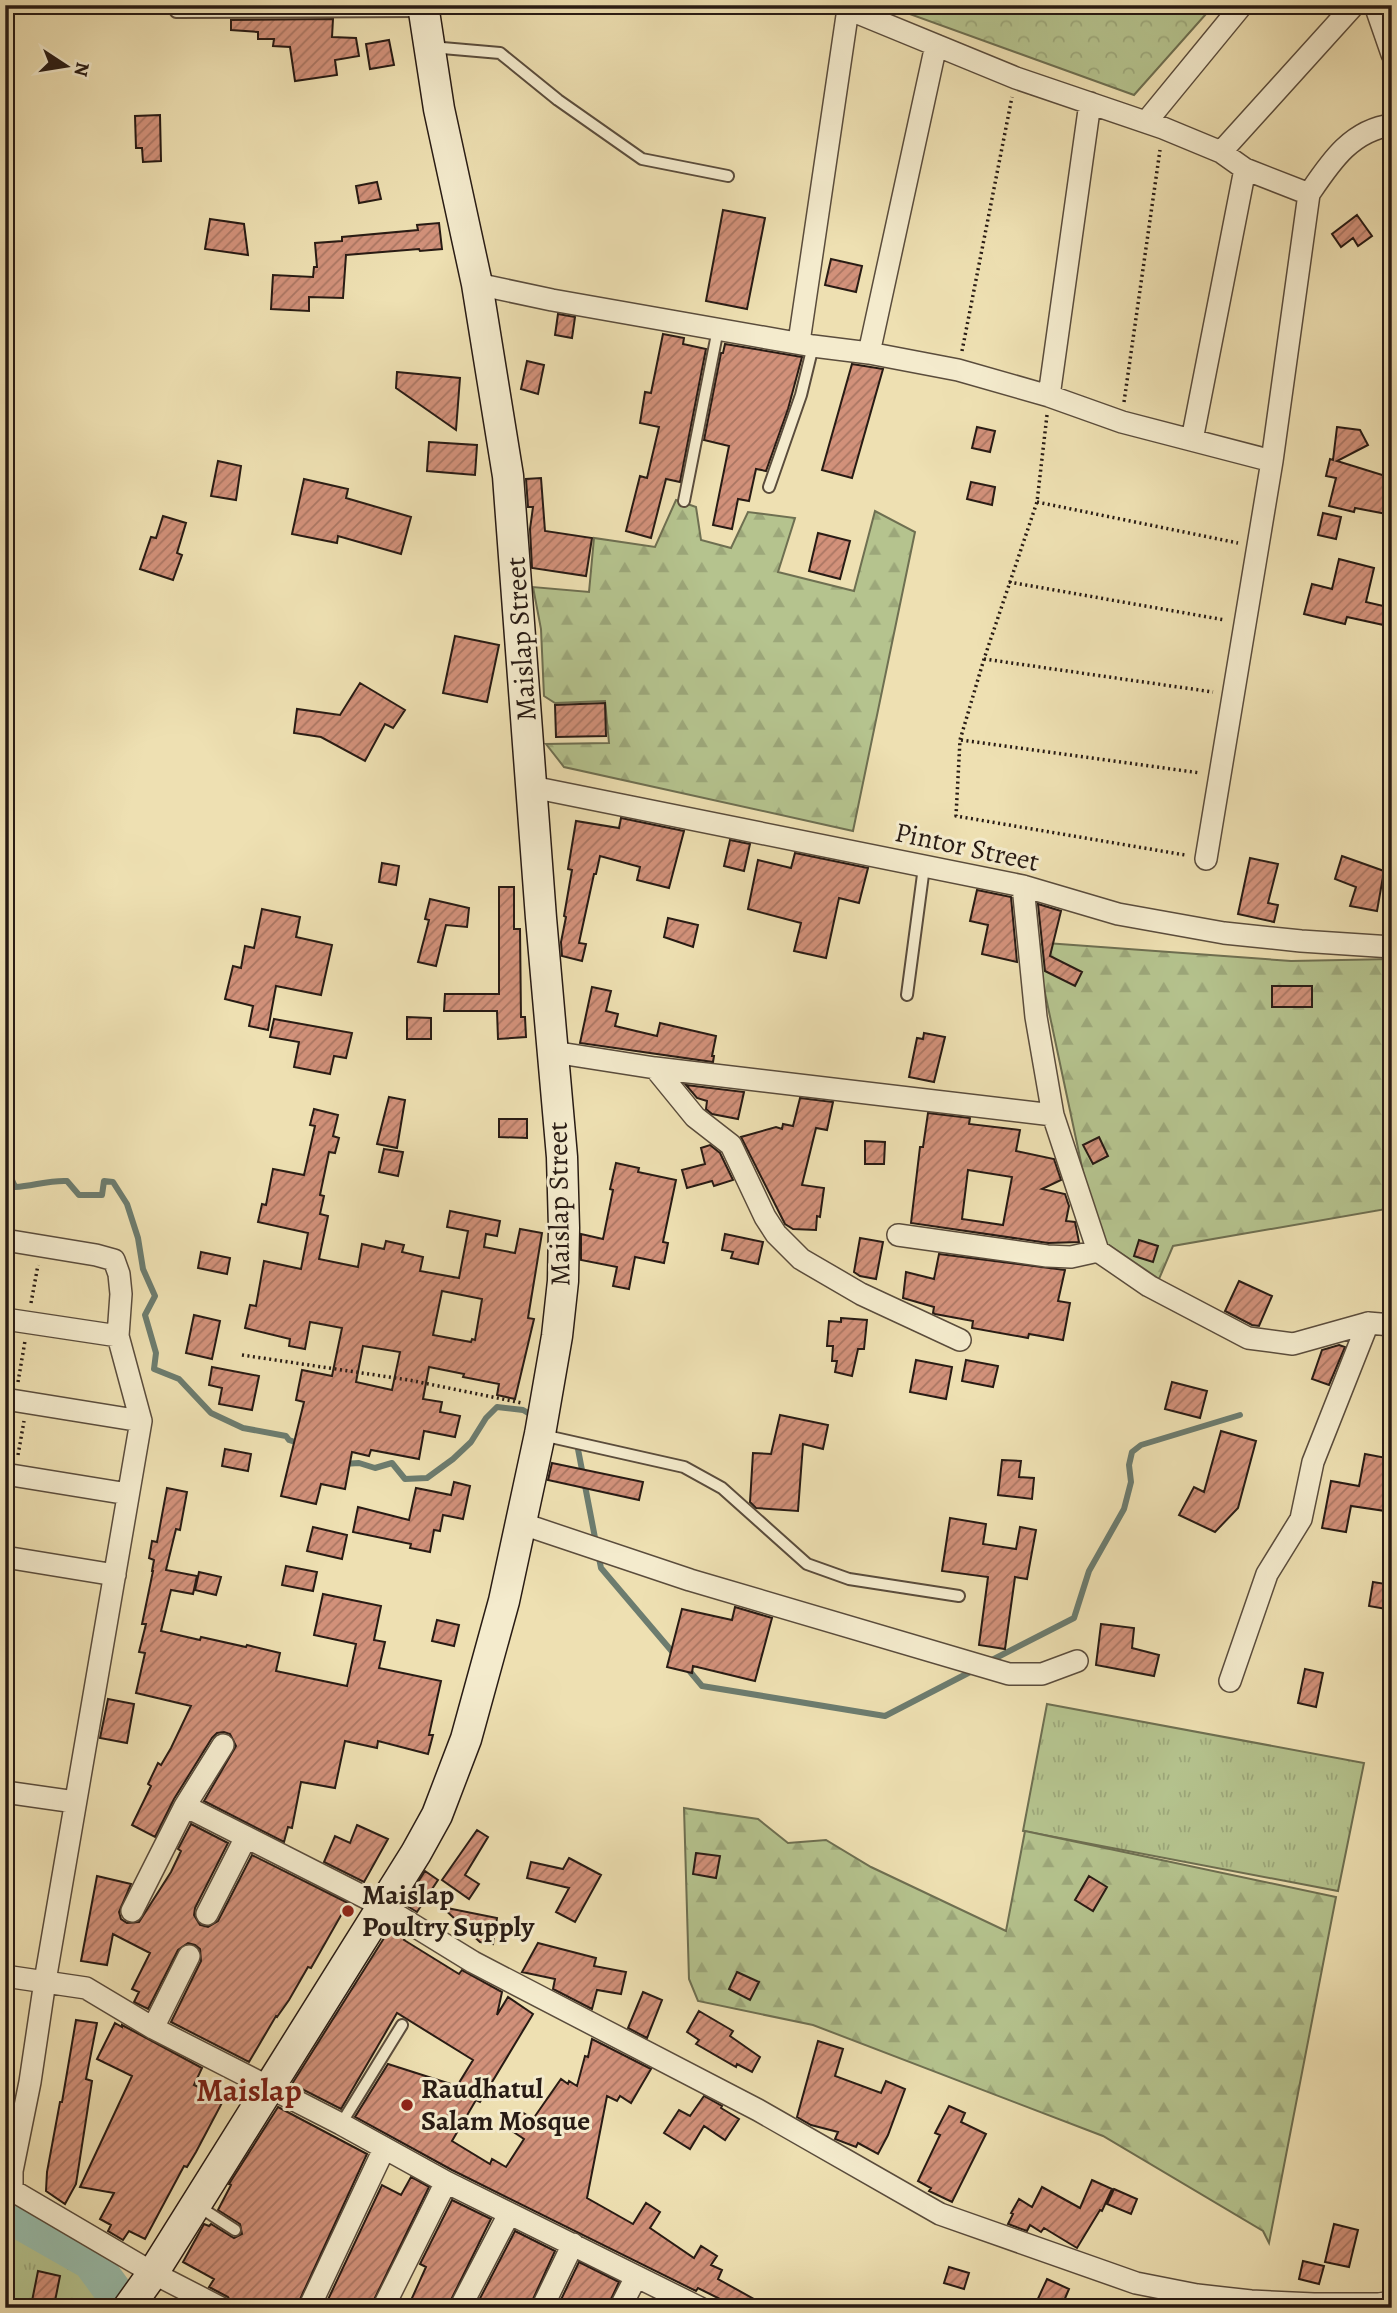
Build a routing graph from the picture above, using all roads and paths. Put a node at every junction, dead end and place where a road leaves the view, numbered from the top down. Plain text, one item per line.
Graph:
1 (1242, 5) edge
2 (1354, 5) edge
3 (1375, 5) edge
4 (423, 8) edge
5 (176, 12) dead end
6 (936, 45) junction
7 (428, 46) junction
8 (1392, 54) edge
9 (1016, 78) junction
10 (1090, 103) junction
11 (1154, 125) junction
12 (1392, 125) edge
13 (1221, 152) junction
14 (1245, 169) junction
15 (729, 176) dead end
16 (1309, 194) junction
17 (477, 284) junction
18 (718, 329) junction
19 (806, 344) junction
20 (869, 353) junction
21 (958, 370) junction
22 (1049, 396) junction
23 (1122, 422) junction
24 (1192, 440) junction
25 (1272, 461) junction
26 (769, 487) dead end
27 (684, 501) dead end
28 (1037, 502) junction
29 (1258, 547) junction
30 (1009, 582) junction
31 (1245, 624) junction
32 (984, 659) junction
33 (1233, 695) junction
34 (960, 740) junction
35 (1219, 775) junction
36 (532, 787) junction
37 (1206, 859) joint
38 (924, 867) junction
39 (1023, 886) junction
40 (1392, 947) edge
41 (906, 995) dead end
42 (553, 1052) junction
43 (655, 1068) junction
44 (1053, 1115) junction
45 (898, 1235) dead end
46 (5, 1240) edge
47 (1098, 1251) junction
48 (5, 1319) edge
49 (1368, 1323) junction
50 (1392, 1325) edge
51 (118, 1336) junction
52 (960, 1340) dead end
53 (242, 1355) dead end
54 (5, 1399) edge
55 (141, 1421) junction
56 (542, 1421) junction
57 (5, 1474) edge
58 (128, 1494) junction
59 (520, 1523) junction
60 (5, 1557) edge
61 (115, 1575) junction
62 (959, 1596) dead end
63 (1077, 1661) dead end
64 (1230, 1681) dead end
65 (223, 1745) dead end
66 (5, 1793) edge
67 (75, 1802) junction
68 (185, 1806) junction
69 (246, 1837) junction
70 (382, 1906) junction
71 (132, 1911) dead end
72 (207, 1914) dead end
73 (189, 1956) dead end
74 (5, 1976) edge
75 (44, 1981) junction
76 (402, 2025) dead end
77 (153, 2028) junction
78 (268, 2087) junction
79 (341, 2124) junction
80 (384, 2149) junction
81 (446, 2182) junction
82 (9, 2188) edge
83 (196, 2204) junction
84 (509, 2214) junction
85 (235, 2230) dead end
86 (573, 2244) junction
87 (153, 2273) junction
88 (636, 2277) junction
89 (1392, 2302) edge
90 (128, 2308) edge
91 (222, 2308) edge
92 (309, 2308) edge
93 (383, 2308) edge
94 (460, 2308) edge
95 (542, 2308) edge
96 (620, 2308) edge
97 (700, 2308) edge

1 - 11 street
2 - 13 street
3 - 8 street
4 - 5 lane
4 - 7 main road, Maislap Street
6 - 9 street
6 - 19 street
6 - 20 street
7 - 15 lane
7 - 17 main road, Maislap Street
9 - 10 street
9 - 21 path
10 - 11 street
10 - 22 street
11 - 13 street
11 - 23 path
12 - 16 street
13 - 14 street
14 - 16 street
14 - 24 street
16 - 25 street
17 - 18 street
17 - 36 main road, Maislap Street
18 - 19 street
18 - 27 lane
19 - 20 street
19 - 26 lane
20 - 21 street
21 - 22 street
22 - 23 street
22 - 28 path
23 - 24 street
24 - 25 street
25 - 29 street
28 - 29 path
28 - 30 path
29 - 31 street
30 - 31 path
30 - 32 path
31 - 33 street
32 - 33 path
32 - 34 path
33 - 35 street
34 - 35 path
34 - 37 path
35 - 37 street
36 - 38 street, Pintor Street
36 - 42 main road, Maislap Street
38 - 39 street, Pintor Street
38 - 41 lane
39 - 40 street, Pintor Street
39 - 44 street
42 - 43 street
42 - 56 main road, Maislap Street
43 - 44 street
43 - 52 street
44 - 47 street
45 - 47 street
46 - 51 street
47 - 49 street
48 - 51 street
49 - 50 street
49 - 64 street
51 - 55 street
53 - 56 path
54 - 55 street
55 - 58 street
56 - 59 main road, Maislap Street
56 - 62 lane
57 - 58 street
58 - 61 street
59 - 63 street
59 - 70 main road, Maislap Street
60 - 61 street
61 - 67 street
65 - 68 street
66 - 67 street
67 - 75 street
68 - 69 street
68 - 71 street
69 - 70 street
69 - 72 street
70 - 78 main road, Maislap Street
70 - 89 street
73 - 77 street
74 - 75 street
75 - 77 street
75 - 82 street
76 - 79 lane
77 - 78 street
78 - 79 street
78 - 83 main road, Maislap Street
79 - 80 street
80 - 81 street
80 - 92 street
81 - 84 street
81 - 93 street
82 - 87 street
83 - 85 lane
83 - 87 main road, Maislap Street
84 - 86 street
84 - 94 street
86 - 88 street
86 - 95 street
87 - 90 main road, Maislap Street
87 - 91 street
88 - 96 street
88 - 97 street

